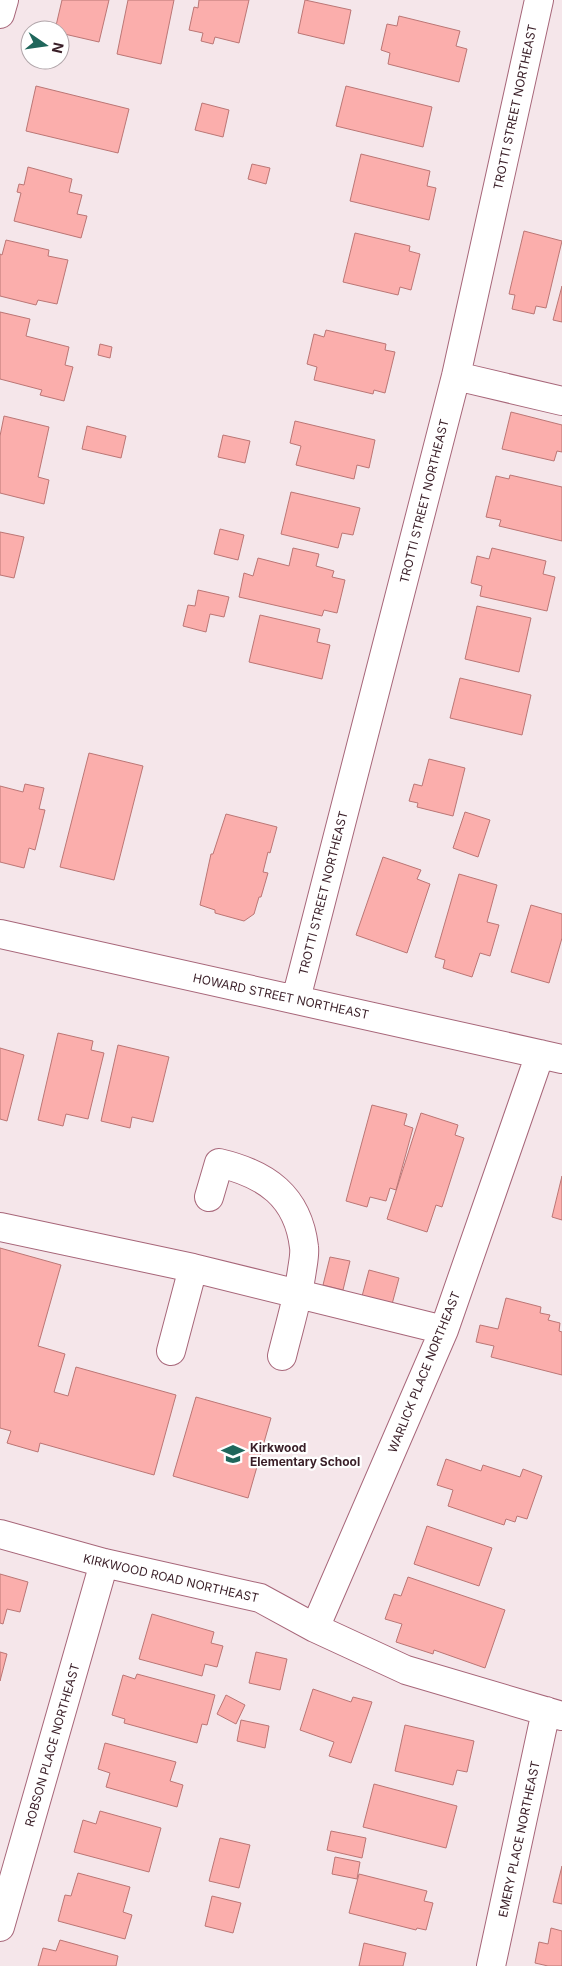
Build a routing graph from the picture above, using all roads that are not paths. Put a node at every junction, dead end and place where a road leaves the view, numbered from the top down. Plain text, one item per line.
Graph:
1 (4, 0) edge
2 (532, 1) edge
3 (0, 14) edge
4 (456, 376) junction
5 (562, 401) edge
6 (0, 934) edge
7 (296, 999) junction
8 (551, 1056) edge
9 (209, 1197) dead end
10 (0, 1227) edge
11 (192, 1268) junction
12 (298, 1294) junction
13 (444, 1330) junction
14 (172, 1350) dead end
15 (282, 1356) dead end
16 (0, 1534) edge
17 (104, 1563) junction
18 (315, 1628) junction
19 (554, 1714) edge
20 (0, 1927) edge
21 (491, 1966) edge

1 - 3 street
2 - 4 street, TROTTI STREET NORTHEAST
4 - 5 street
4 - 7 street, TROTTI STREET NORTHEAST
6 - 7 street, HOWARD STREET NORTHEAST
7 - 8 street, HOWARD STREET NORTHEAST
8 - 13 street, WARLICK PLACE NORTHEAST
9 - 12 street
10 - 11 street
11 - 12 street
11 - 14 street
12 - 13 street
12 - 15 street
13 - 18 street, WARLICK PLACE NORTHEAST
16 - 17 street, KIRKWOOD ROAD NORTHEAST
17 - 18 street, KIRKWOOD ROAD NORTHEAST
17 - 20 street, ROBSON PLACE NORTHEAST
18 - 19 street, KIRKWOOD ROAD NORTHEAST
19 - 21 street, EMERY PLACE NORTHEAST

